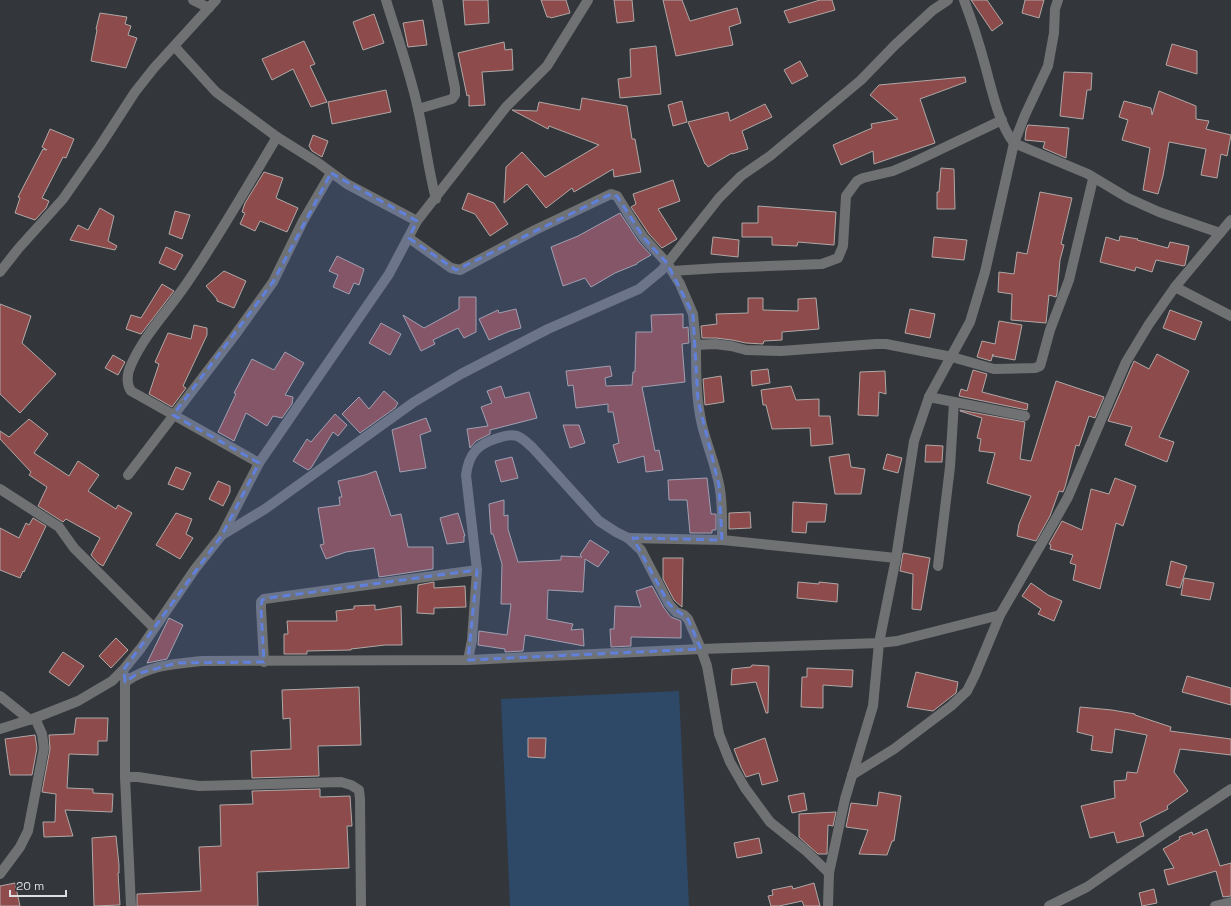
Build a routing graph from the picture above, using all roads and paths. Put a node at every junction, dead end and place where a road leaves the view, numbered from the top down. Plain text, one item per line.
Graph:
1 (193, 0) edge
2 (216, 0) edge
3 (386, 0) edge
4 (437, 0) edge
5 (588, 0) edge
6 (948, 0) edge
7 (964, 0) edge
8 (1058, 0) edge
9 (209, 8) junction
10 (175, 47) junction
11 (418, 109) junction
12 (1002, 120) junction
13 (277, 136) junction
14 (1014, 143) junction
15 (331, 173) junction
16 (1094, 179) junction
17 (436, 199) junction
18 (1231, 220) edge
19 (417, 221) junction
20 (1220, 233) junction
21 (409, 238) junction
22 (670, 267) junction
23 (0, 272) edge
24 (1175, 287) junction
25 (1231, 316) edge
26 (696, 345) junction
27 (952, 357) junction
28 (929, 397) junction
29 (954, 402) junction
30 (173, 415) junction
31 (1025, 416) dead end
32 (259, 462) junction
33 (128, 474) dead end
34 (0, 489) edge
35 (222, 535) junction
36 (628, 538) junction
37 (722, 540) junction
38 (896, 558) junction
39 (938, 566) dead end
40 (477, 570) junction
41 (1000, 615) junction
42 (154, 628) junction
43 (879, 643) junction
44 (701, 649) junction
45 (468, 660) junction
46 (264, 662) junction
47 (124, 669) junction
48 (125, 682) junction
49 (0, 696) edge
50 (32, 719) junction
51 (1, 727) edge
52 (852, 775) junction
53 (125, 777) junction
54 (1231, 789) edge
55 (829, 873) junction
56 (0, 874) edge
57 (1231, 902) edge
58 (131, 906) edge
59 (361, 906) edge
60 (828, 906) edge
61 (1049, 906) edge
62 (1215, 906) edge

1 - 9 street
2 - 9 street
3 - 11 street
4 - 11 street
5 - 17 street
6 - 22 street
7 - 12 street
8 - 14 street
9 - 10 street
10 - 13 street
10 - 23 street
11 - 17 street
12 - 14 street
12 - 22 street
13 - 15 street
13 - 30 street
14 - 16 street
14 - 27 street
15 - 19 street
15 - 30 street
16 - 20 street
16 - 27 street
17 - 19 street
18 - 20 street
19 - 21 street
20 - 24 street
21 - 22 street
21 - 32 street
22 - 26 street
22 - 35 street
24 - 25 street
24 - 41 street
26 - 27 street
26 - 37 street
27 - 28 street
28 - 29 street
28 - 38 street
29 - 31 street
29 - 39 street
30 - 32 street
30 - 33 street
32 - 35 street
34 - 42 street
35 - 42 street
36 - 37 street
36 - 40 street
36 - 44 street
37 - 38 street
38 - 43 street
40 - 45 street
40 - 46 street
41 - 43 street
41 - 52 street
42 - 47 street
43 - 44 street
43 - 52 street
44 - 45 street
44 - 55 street
45 - 46 street
46 - 48 street
47 - 48 street
47 - 50 street
48 - 53 street
49 - 50 street
50 - 51 street
50 - 56 street
52 - 55 street
53 - 58 street
53 - 59 street
54 - 61 street
55 - 60 street
57 - 62 street

